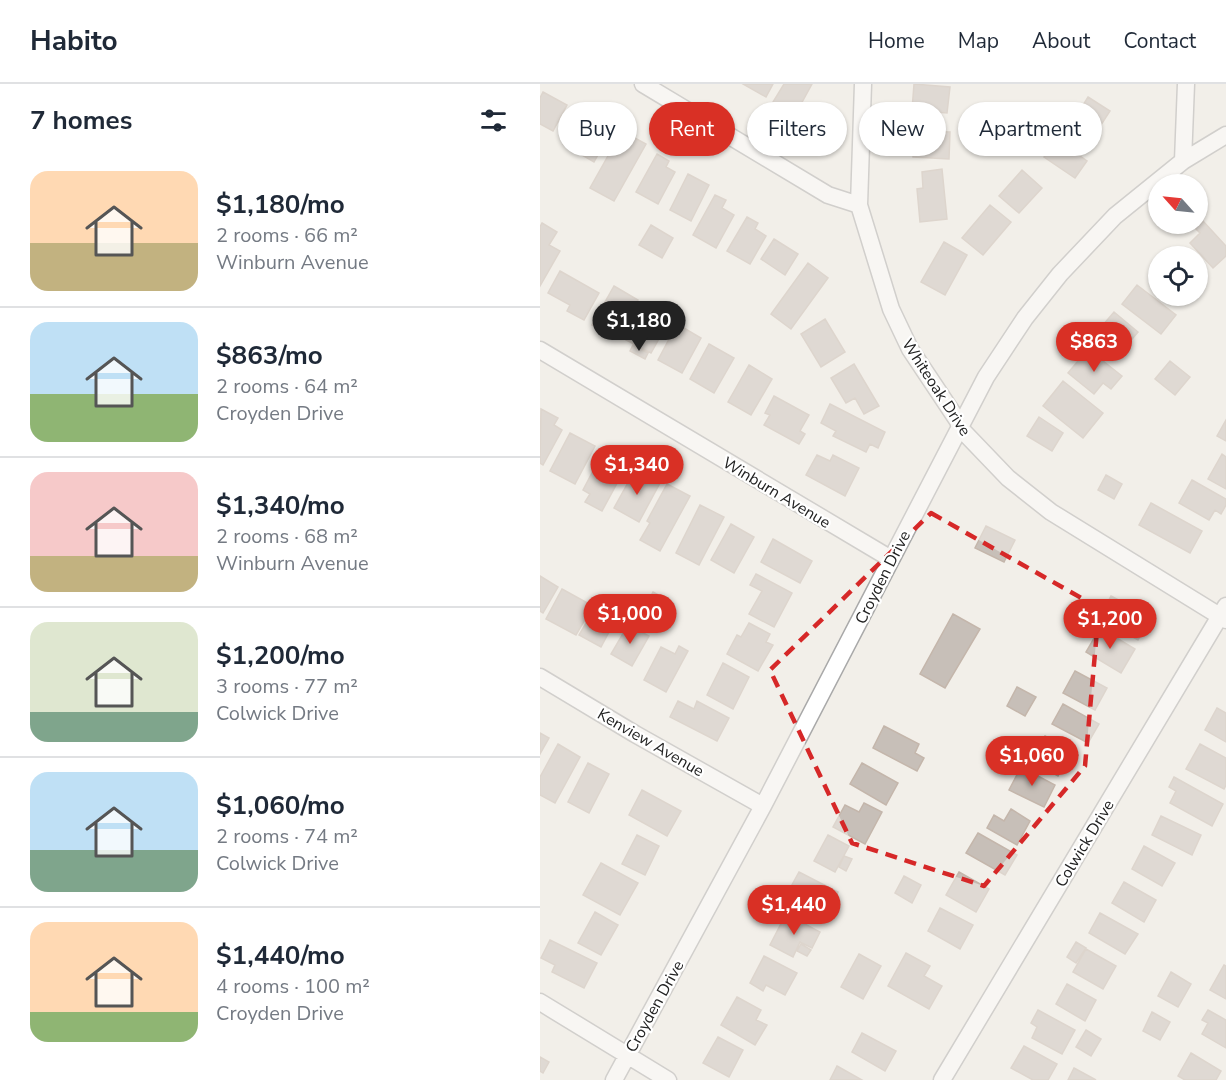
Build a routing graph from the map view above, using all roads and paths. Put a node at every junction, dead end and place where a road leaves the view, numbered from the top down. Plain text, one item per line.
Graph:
1 (643, 84) edge
2 (863, 84) edge
3 (1186, 84) edge
4 (1226, 135) edge
5 (1184, 161) junction
6 (859, 204) junction
7 (540, 350) edge
8 (960, 429) junction
9 (891, 559) junction
10 (1224, 614) edge
11 (540, 677) edge
12 (763, 806) junction
13 (540, 1002) edge
14 (628, 1055) junction
15 (614, 1080) edge
16 (669, 1080) edge
17 (942, 1080) edge

1 - 6 street
2 - 6 street, Whiteoak Drive
3 - 5 street
4 - 5 street, Croyden Drive
5 - 8 street, Croyden Drive
6 - 8 street, Whiteoak Drive
7 - 9 street, Winburn Avenue
8 - 9 street, Croyden Drive
8 - 10 street, Whiteoak Drive
9 - 12 street, Croyden Drive
10 - 17 street, Colwick Drive
11 - 12 street, Kenview Avenue
12 - 14 street, Croyden Drive
13 - 14 street
14 - 15 street, Croyden Drive
14 - 16 street

